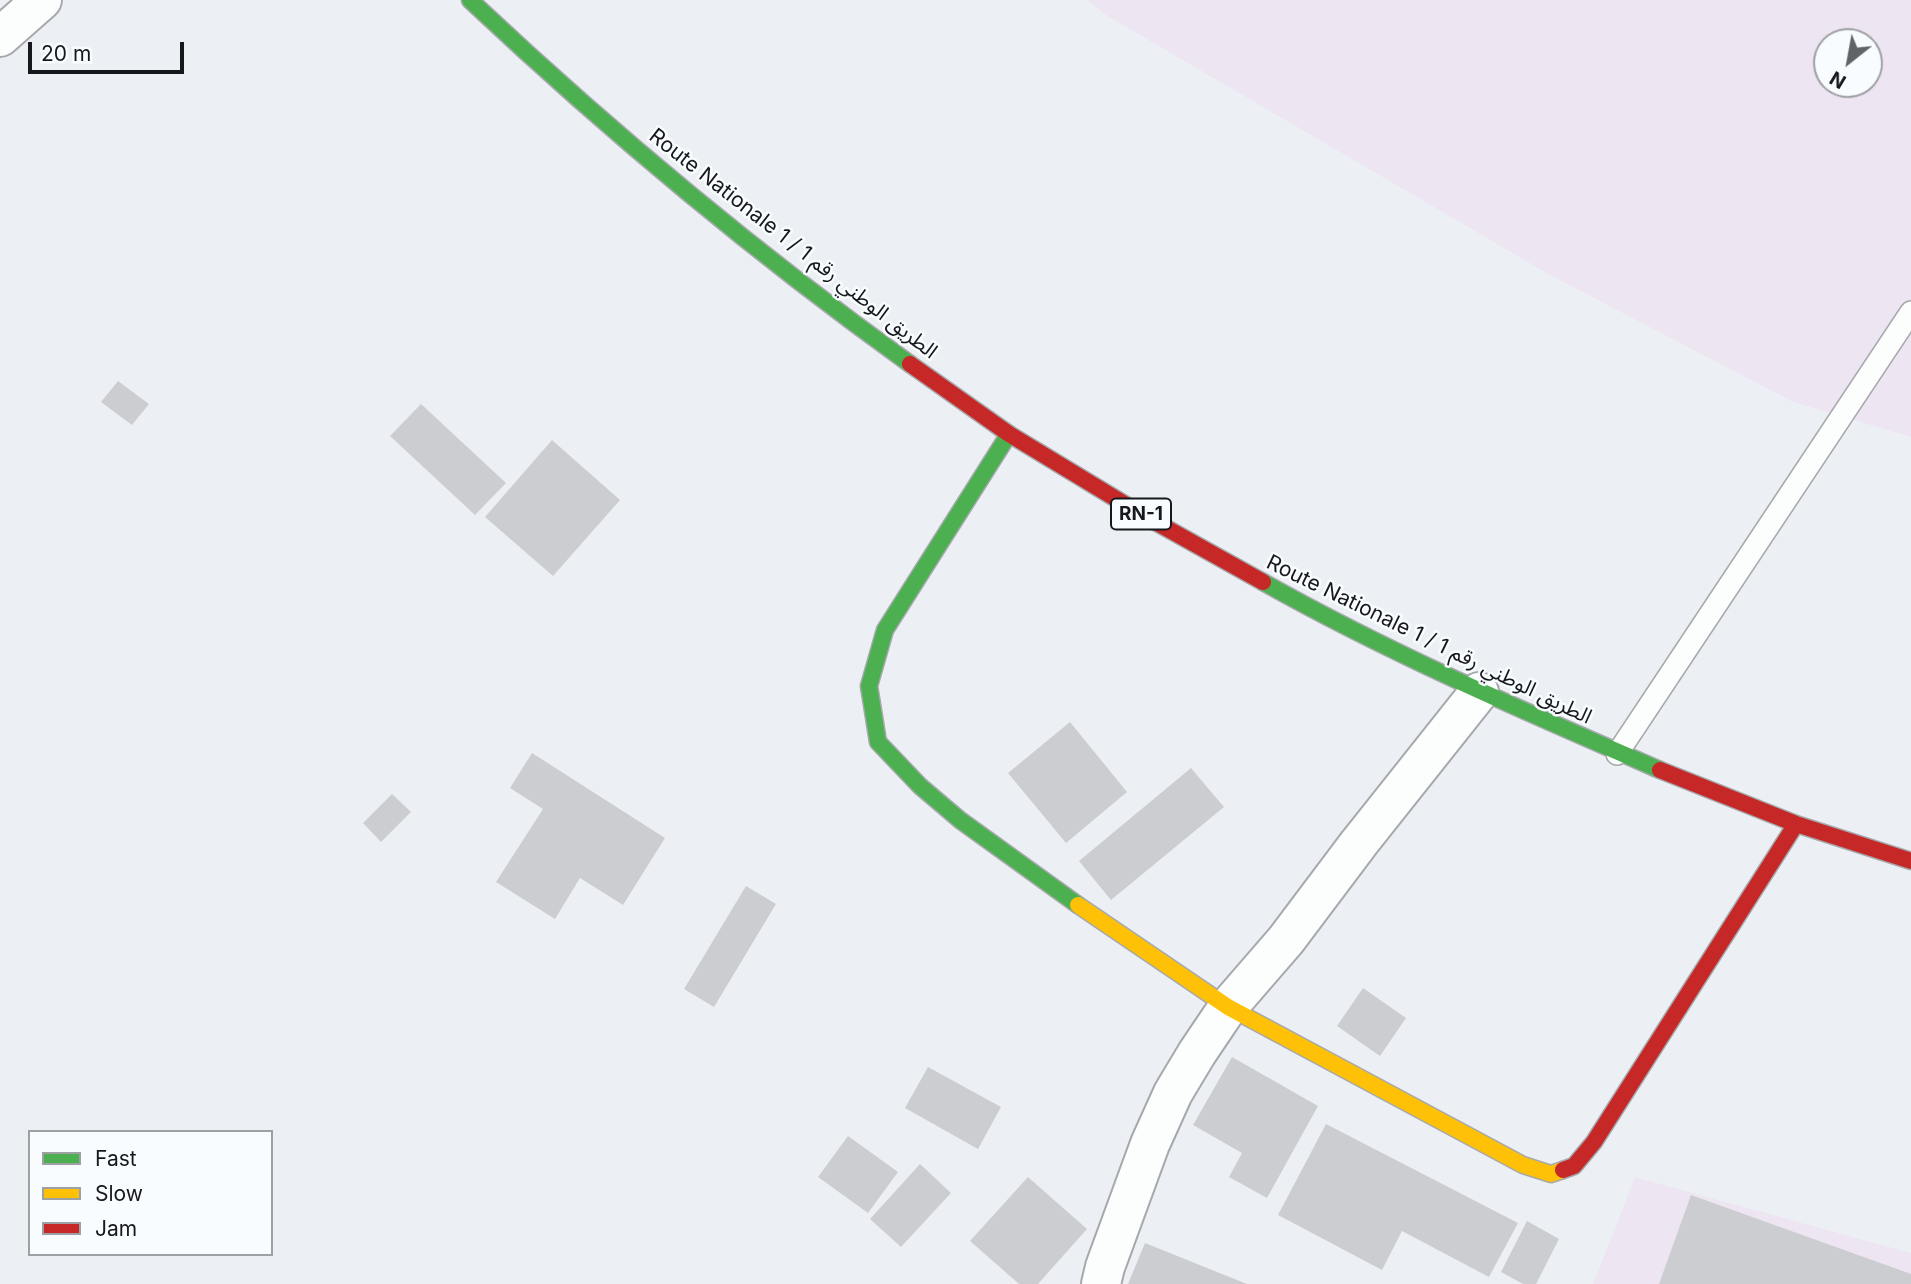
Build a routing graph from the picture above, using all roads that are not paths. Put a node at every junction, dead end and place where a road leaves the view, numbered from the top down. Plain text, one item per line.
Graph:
1 (41, 0) edge
2 (470, 0) edge
3 (0, 37) edge
4 (1911, 312) edge
5 (1009, 434) junction
6 (1479, 692) junction
7 (1617, 754) junction
8 (1796, 824) junction
9 (1911, 861) edge
10 (1228, 1007) junction
11 (1101, 1284) edge

1 - 3 street
2 - 5 main road, Route Nationale 1 / الطريق الوطني رقم 1 / RN-1
4 - 7 lane
5 - 6 main road, Route Nationale 1 / الطريق الوطني رقم 1 / RN-1
5 - 10 main road
6 - 7 main road, Route Nationale 1 / الطريق الوطني رقم 1 / RN-1
6 - 10 street
7 - 8 main road, Route Nationale 1 / الطريق الوطني رقم 1 / RN-1
8 - 9 main road, Route Nationale 1 / الطريق الوطني رقم 1 / RN-1
8 - 10 main road
10 - 11 street

